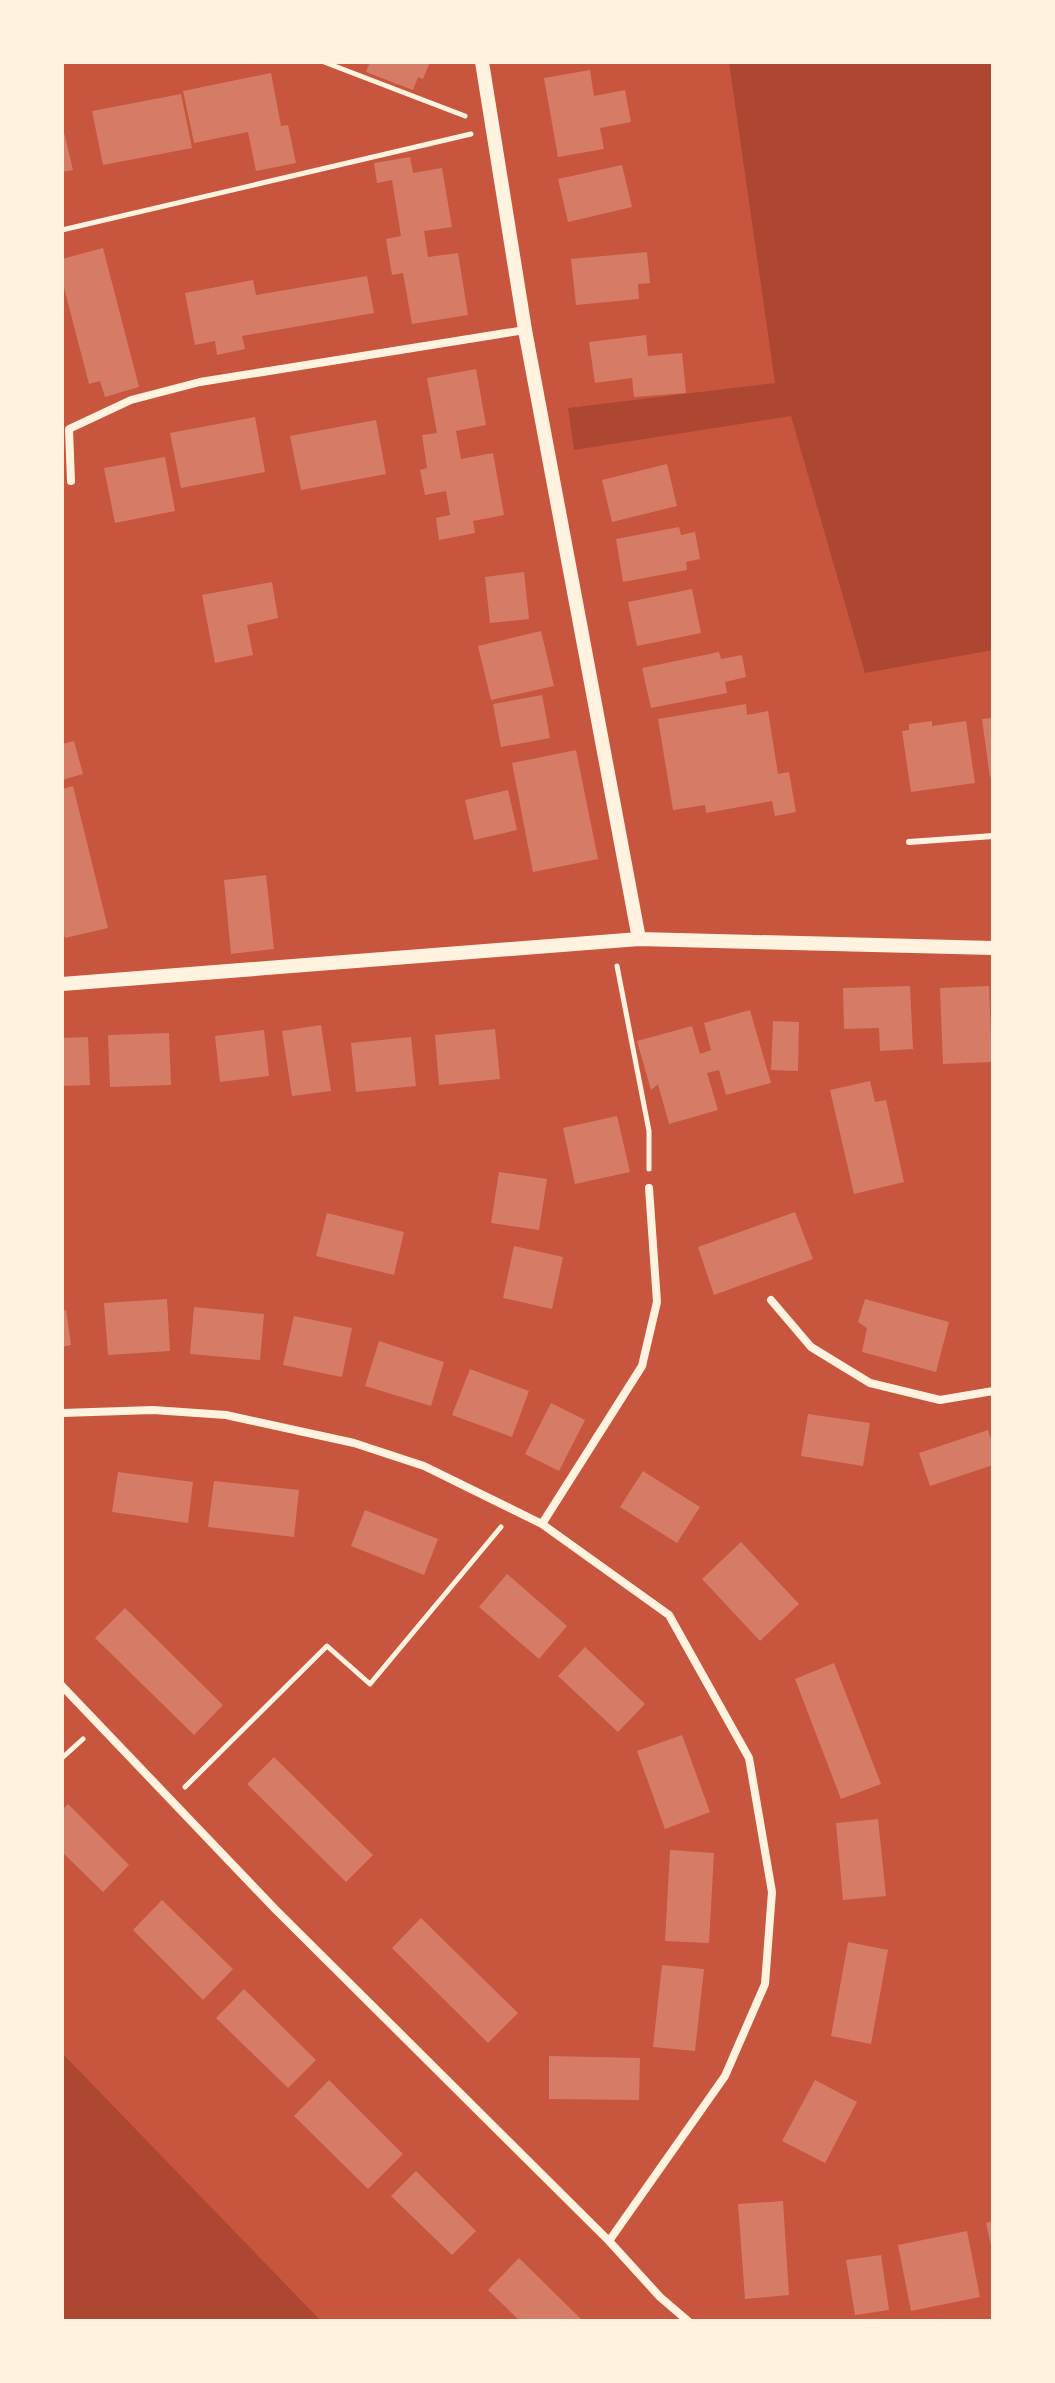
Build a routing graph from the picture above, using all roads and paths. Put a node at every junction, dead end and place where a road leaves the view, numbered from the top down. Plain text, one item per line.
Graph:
1 (324, 62) edge
2 (482, 62) edge
3 (491, 125) junction
4 (62, 230) edge
5 (525, 330) junction
6 (62, 419) edge
7 (69, 429) junction
8 (71, 481) dead end
9 (993, 836) edge
10 (909, 842) dead end
11 (639, 939) junction
12 (613, 941) junction
13 (993, 948) edge
14 (62, 984) edge
15 (649, 1188) joint
16 (771, 1300) dead end
17 (993, 1391) edge
18 (62, 1413) edge
19 (515, 1511) junction
20 (542, 1524) junction
21 (62, 1686) edge
22 (171, 1800) junction
23 (609, 2241) junction
24 (688, 2321) edge

1 - 3 path
2 - 3 street
3 - 4 path
3 - 5 street
5 - 7 street
5 - 11 street
6 - 7 street
7 - 8 street
9 - 10 lane
11 - 12 street
11 - 13 street
12 - 14 street
12 - 15 path
15 - 20 street
16 - 17 street
18 - 19 street
19 - 20 street
19 - 22 path
20 - 23 street
21 - 22 street
22 - 23 street
23 - 24 street

